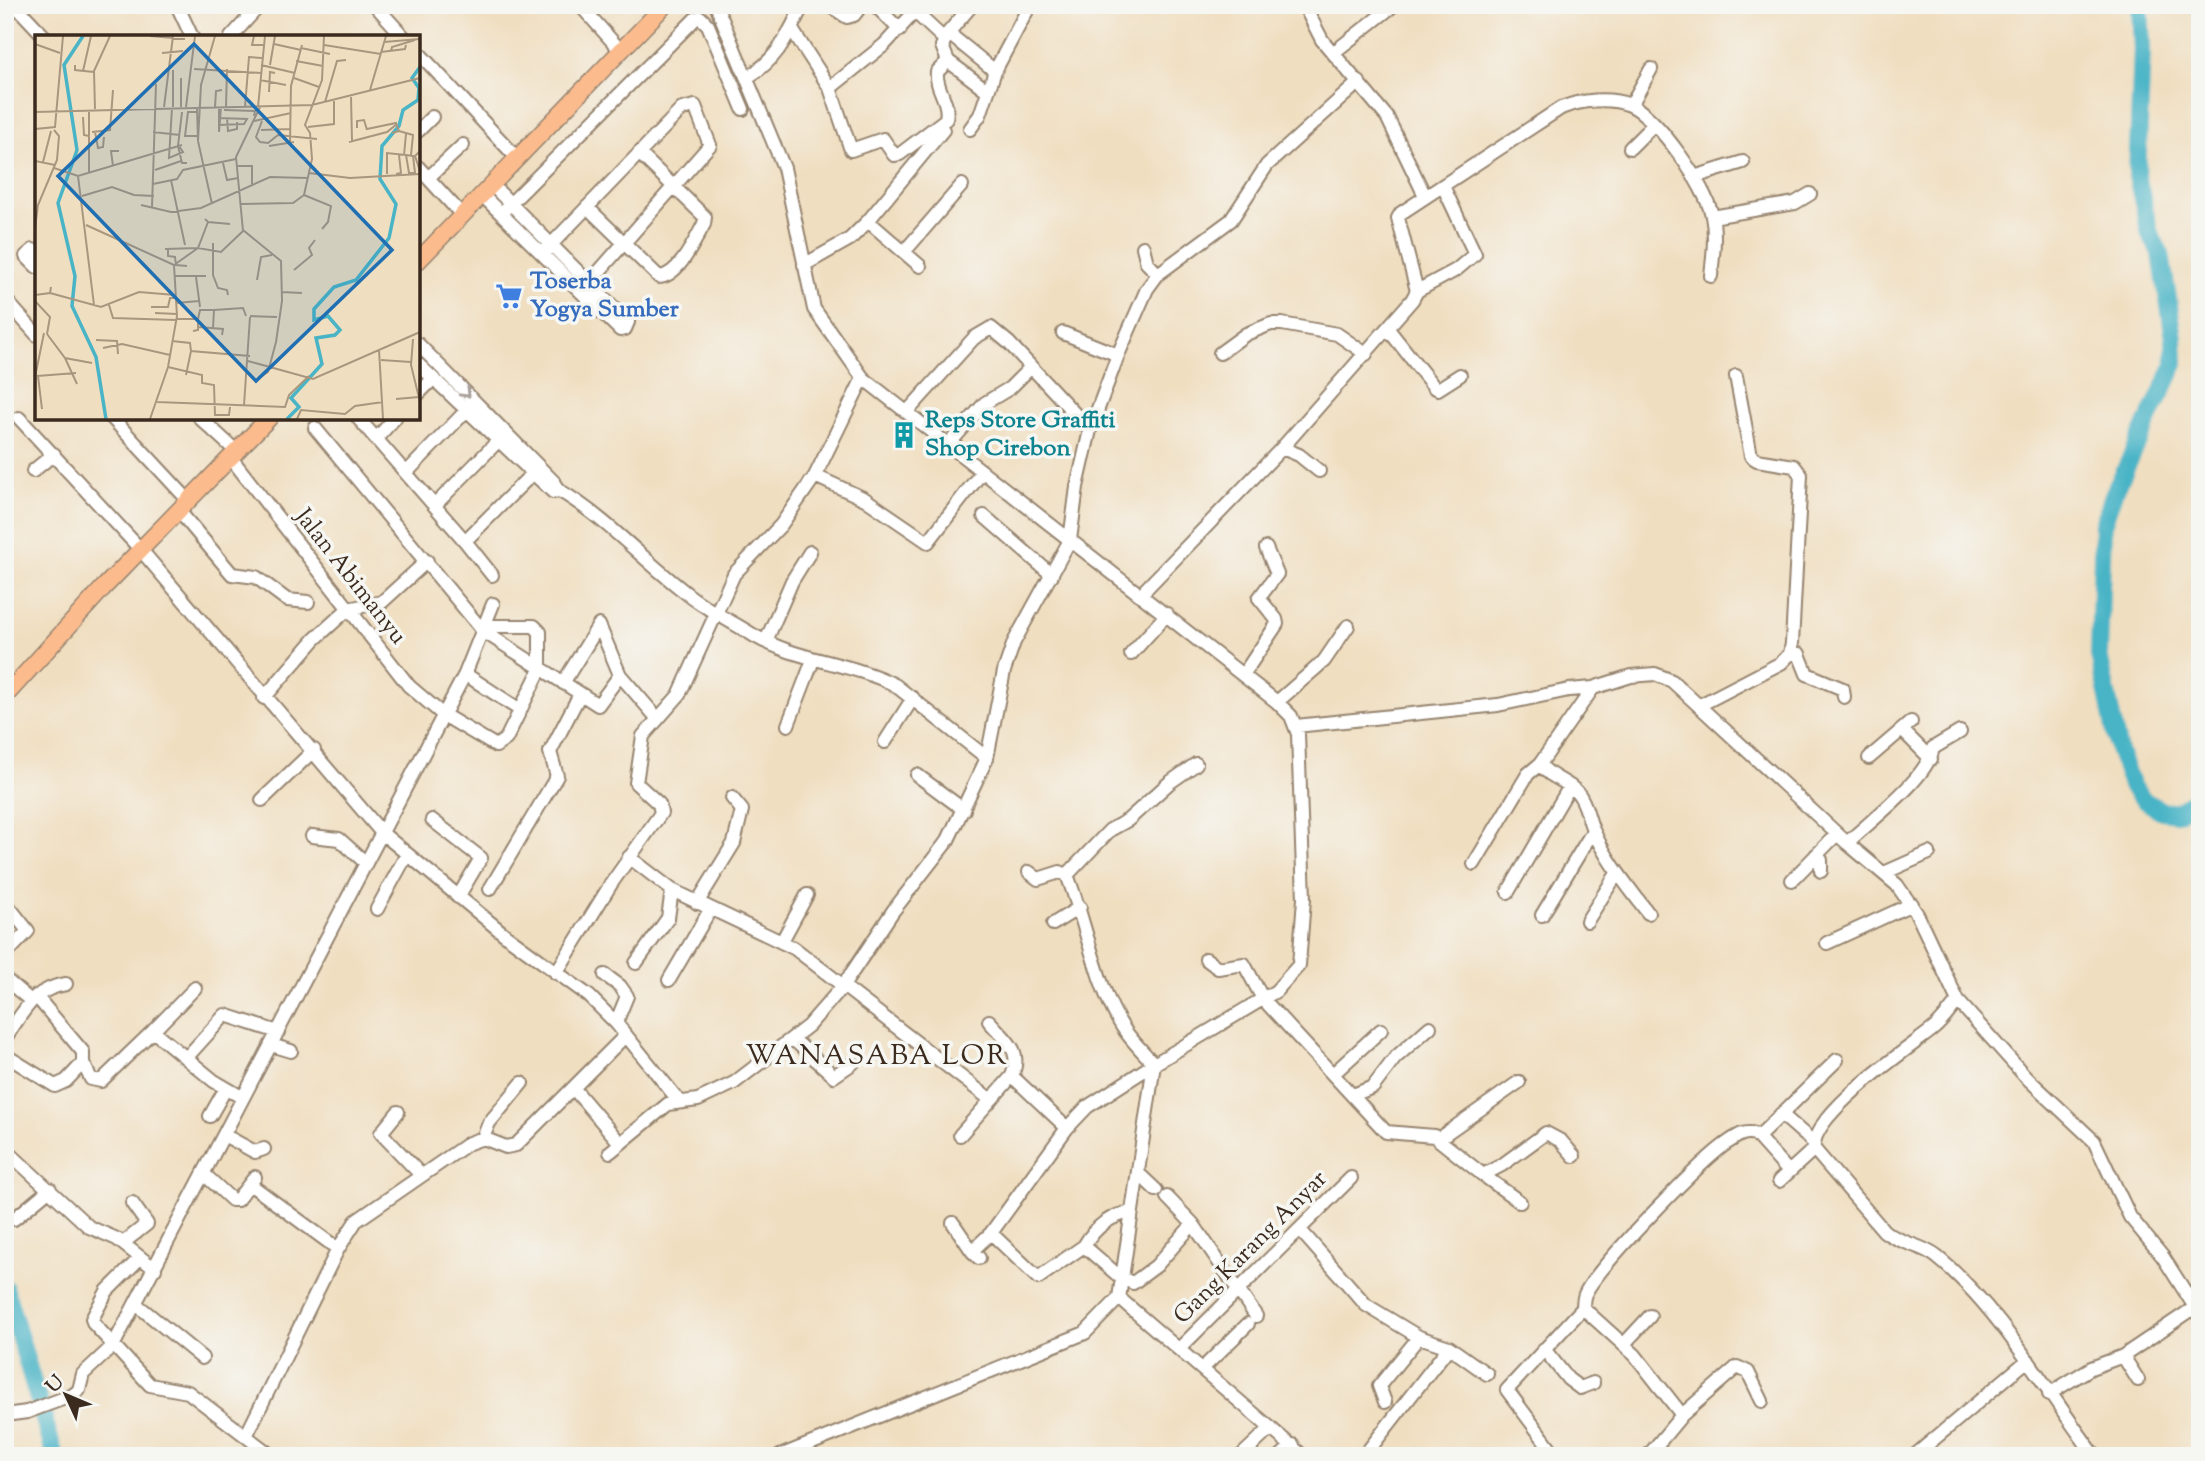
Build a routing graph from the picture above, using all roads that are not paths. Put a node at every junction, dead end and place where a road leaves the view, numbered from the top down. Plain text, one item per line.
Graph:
1 (15, 5) edge
2 (177, 5) edge
3 (260, 5) edge
4 (375, 5) edge
5 (580, 5) edge
6 (665, 5) edge
7 (716, 5) edge
8 (829, 5) edge
9 (862, 5) edge
10 (875, 5) edge
11 (972, 5) edge
12 (1030, 5) edge
13 (1304, 5) edge
14 (1394, 5) edge
15 (918, 9) edge
16 (798, 17) edge
17 (900, 30) junction
18 (43, 35) edge
19 (191, 35) edge
20 (233, 35) edge
21 (402, 35) edge
22 (946, 37) junction
23 (732, 42) junction
24 (720, 49) junction
25 (621, 51) junction
26 (1333, 53) junction
27 (420, 54) edge
28 (948, 61) junction
29 (1651, 69) dead end
30 (995, 71) junction
31 (748, 78) junction
32 (1359, 82) junction
33 (830, 88) junction
34 (988, 91) junction
35 (1631, 105) junction
36 (743, 109) dead end
37 (432, 117) dead end
38 (1654, 124) junction
39 (420, 129) edge
40 (970, 129) dead end
41 (943, 130) dead end
42 (463, 145) dead end
43 (1630, 148) dead end
44 (639, 153) junction
45 (517, 158) junction
46 (1743, 162) dead end
47 (420, 169) edge
48 (1694, 177) junction
49 (428, 178) junction
50 (674, 184) junction
51 (962, 185) dead end
52 (1443, 187) junction
53 (487, 190) junction
54 (1810, 194) dead end
55 (1424, 196) junction
56 (587, 207) junction
57 (506, 208) junction
58 (462, 215) junction
59 (1712, 217) junction
60 (868, 221) junction
61 (625, 244) junction
62 (1143, 247) dead end
63 (546, 250) junction
64 (35, 252) edge
65 (904, 252) junction
66 (420, 259) edge
67 (35, 265) edge
68 (804, 265) junction
69 (920, 266) dead end
70 (1158, 274) junction
71 (1711, 276) dead end
72 (1418, 290) junction
73 (5, 299) edge
74 (1388, 329) junction
75 (35, 333) edge
76 (1063, 333) dead end
77 (420, 346) edge
78 (1220, 353) dead end
79 (1366, 354) junction
80 (1118, 355) junction
81 (420, 367) edge
82 (1031, 367) junction
83 (1460, 375) dead end
84 (1736, 376) dead end
85 (863, 378) junction
86 (433, 379) junction
87 (420, 392) edge
88 (466, 411) junction
89 (907, 412) junction
90 (19, 418) dead end
91 (114, 420) edge
92 (202, 420) edge
93 (267, 420) edge
94 (361, 420) edge
95 (393, 420) edge
96 (315, 428) dead end
97 (1090, 430) junction
98 (376, 439) junction
99 (498, 441) junction
100 (948, 445) junction
101 (1282, 448) junction
102 (54, 454) junction
103 (234, 455) junction
104 (33, 471) dead end
105 (1319, 471) dead end
106 (982, 472) junction
107 (406, 473) junction
108 (532, 474) junction
109 (815, 476) junction
110 (559, 491) junction
111 (435, 505) junction
112 (184, 506) junction
113 (984, 516) dead end
114 (1070, 540) junction
115 (466, 541) junction
116 (1266, 548) dead end
117 (141, 550) junction
118 (810, 552) dead end
119 (427, 561) junction
120 (492, 575) dead end
121 (1052, 575) junction
122 (1141, 594) junction
123 (308, 602) dead end
124 (493, 604) dead end
125 (348, 609) junction
126 (716, 612) junction
127 (1167, 614) junction
128 (1348, 626) dead end
129 (484, 628) junction
130 (766, 641) junction
131 (1790, 653) junction
132 (1132, 654) dead end
133 (813, 660) junction
134 (540, 670) junction
135 (465, 674) junction
136 (620, 675) junction
137 (1243, 675) junction
138 (563, 683) junction
139 (1581, 689) junction
140 (580, 694) junction
141 (5, 696) edge
142 (1844, 697) dead end
143 (264, 698) junction
144 (913, 698) junction
145 (1277, 702) junction
146 (1700, 705) junction
147 (520, 710) junction
148 (442, 714) junction
149 (658, 719) junction
150 (788, 725) dead end
151 (1296, 726) junction
152 (1960, 732) dead end
153 (885, 742) dead end
154 (314, 750) junction
155 (987, 758) junction
156 (1868, 758) dead end
157 (1931, 760) junction
158 (1196, 764) dead end
159 (1540, 764) junction
160 (916, 775) dead end
161 (1570, 786) junction
162 (732, 798) dead end
163 (262, 800) dead end
164 (964, 810) junction
165 (432, 820) dead end
166 (1593, 831) junction
167 (382, 833) junction
168 (312, 836) dead end
169 (1842, 838) junction
170 (1929, 853) dead end
171 (1816, 855) junction
172 (407, 856) junction
173 (629, 857) junction
174 (366, 863) junction
175 (1474, 864) dead end
176 (1821, 871) dead end
177 (1029, 872) dead end
178 (1884, 873) junction
179 (1067, 875) junction
180 (1616, 875) junction
181 (1792, 880) dead end
182 (490, 889) dead end
183 (672, 890) junction
184 (1508, 891) dead end
185 (807, 895) dead end
186 (458, 897) junction
187 (5, 902) edge
188 (697, 903) junction
189 (1912, 904) junction
190 (1080, 907) junction
191 (377, 909) dead end
192 (710, 910) junction
193 (1648, 913) dead end
194 (1542, 915) dead end
195 (1587, 921) dead end
196 (1053, 924) dead end
197 (782, 941) junction
198 (1827, 943) dead end
199 (5, 955) edge
200 (1206, 960) dead end
201 (636, 963) dead end
202 (556, 973) junction
203 (605, 975) dead end
204 (5, 979) edge
205 (668, 980) dead end
206 (66, 984) dead end
207 (843, 986) junction
208 (195, 988) dead end
209 (34, 999) junction
210 (1263, 999) junction
211 (1958, 1001) junction
212 (989, 1021) dead end
213 (616, 1023) junction
214 (1430, 1027) dead end
215 (1381, 1030) dead end
216 (153, 1031) junction
217 (278, 1032) junction
218 (626, 1035) junction
219 (5, 1038) edge
220 (793, 1039) junction
221 (271, 1045) junction
222 (291, 1051) dead end
223 (5, 1055) edge
224 (187, 1057) junction
225 (1837, 1060) dead end
226 (83, 1063) junction
227 (853, 1063) dead end
228 (1154, 1064) junction
229 (1333, 1074) junction
230 (1012, 1076) junction
231 (1519, 1082) dead end
232 (522, 1083) dead end
233 (226, 1088) junction
234 (574, 1088) junction
235 (1353, 1095) junction
236 (243, 1098) junction
237 (991, 1100) junction
238 (679, 1101) junction
239 (398, 1112) dead end
240 (1781, 1114) junction
241 (210, 1115) dead end
242 (1068, 1128) junction
243 (224, 1135) junction
244 (961, 1135) dead end
245 (1758, 1137) junction
246 (484, 1138) junction
247 (1438, 1139) junction
248 (620, 1143) junction
249 (1814, 1145) junction
250 (5, 1149) edge
251 (264, 1149) dead end
252 (610, 1152) dead end
253 (1574, 1156) dead end
254 (1138, 1173) junction
255 (205, 1175) junction
256 (421, 1175) junction
257 (1483, 1175) junction
258 (1351, 1178) dead end
259 (50, 1189) junction
260 (1520, 1202) dead end
261 (132, 1203) dead end
262 (1132, 1212) junction
263 (14, 1219) dead end
264 (953, 1223) dead end
265 (1193, 1224) junction
266 (1301, 1231) junction
267 (991, 1233) junction
268 (123, 1243) junction
269 (1084, 1246) junction
270 (338, 1249) junction
271 (140, 1258) junction
272 (155, 1269) junction
273 (1121, 1278) junction
274 (1240, 1289) junction
275 (1119, 1298) junction
276 (136, 1304) junction
277 (1583, 1308) junction
278 (2198, 1309) edge
279 (1650, 1316) dead end
280 (1419, 1337) junction
281 (1624, 1344) junction
282 (113, 1346) junction
283 (1449, 1347) junction
284 (1180, 1348) junction
285 (1544, 1349) junction
286 (2123, 1356) junction
287 (202, 1358) dead end
288 (2028, 1360) junction
289 (1203, 1368) junction
290 (1488, 1374) dead end
291 (2138, 1380) dead end
292 (1592, 1383) dead end
293 (2049, 1394) junction
294 (1762, 1401) dead end
295 (1385, 1402) dead end
296 (5, 1415) edge
297 (1682, 1415) junction
298 (1271, 1428) junction
299 (246, 1436) junction
300 (1293, 1445) junction
301 (1550, 1454) edge
302 (272, 1456) edge
303 (780, 1456) edge
304 (1241, 1456) edge
305 (1281, 1456) edge
306 (1303, 1456) edge
307 (1364, 1456) edge
308 (1648, 1456) edge
309 (1913, 1456) edge
310 (2095, 1456) edge

1 - 18 street
2 - 19 street
3 - 20 street
4 - 21 street
5 - 25 street
6 - 25 main road
7 - 23 street
8 - 9 street
10 - 17 street
11 - 22 street
12 - 30 street
13 - 26 street
14 - 26 street
15 - 17 street
15 - 22 street
16 - 31 street
16 - 33 street
17 - 33 street
22 - 28 street
22 - 30 street
23 - 24 street
23 - 31 street
24 - 36 street
24 - 57 street
25 - 45 main road
26 - 32 street
27 - 45 street
28 - 33 street
28 - 34 street
29 - 35 street
30 - 34 street
31 - 68 street
32 - 55 street
32 - 70 street
34 - 40 street
35 - 38 street
35 - 52 street
37 - 39 street
38 - 43 street
38 - 48 street
41 - 60 street
42 - 49 street
44 - 50 street
44 - 50 street
44 - 56 street
45 - 53 main road
46 - 48 street
47 - 49 street
48 - 59 street
49 - 58 street
50 - 61 street
50 - 61 street
51 - 65 street
52 - 55 street
52 - 72 street
53 - 57 street
53 - 58 main road
54 - 59 street
55 - 72 street
56 - 61 street
56 - 63 street
57 - 63 street
58 - 66 main road
59 - 71 street
60 - 65 street
60 - 68 street
61 - 63 street
62 - 70 street
64 - 67 street
65 - 69 street
68 - 85 street
70 - 80 street
72 - 74 street
73 - 75 street
74 - 79 street
74 - 83 street
76 - 80 street
77 -> 110 street
78 - 79 street
79 - 101 street
80 - 97 street
81 - 86 street
82 - 89 street
82 - 97 street
82 - 100 street
84 - 131 street
85 - 89 street
85 - 109 street
86 - 87 street
86 - 88 street
88 - 99 street
88 - 107 street
89 - 100 street
90 - 102 street
91 - 112 street
92 - 103 street, Jalan Abimanyu
93 - 103 main road
94 - 98 street
95 - 98 street
96 - 119 street
97 - 114 street
98 - 107 street
99 - 108 street
99 - 111 street
100 - 106 street
101 - 105 street
101 - 122 street
102 - 104 street
102 - 117 street
103 - 112 main road
103 - 125 street, Jalan Abimanyu
106 - 109 street
106 - 114 street
107 - 111 street
108 - 110 street
108 - 115 street
109 - 126 street
110 - 126 street
111 - 115 street
112 - 117 main road
112 - 123 street
113 - 121 street
114 - 121 street
114 - 122 street
115 - 120 street
116 - 137 street
117 - 141 main road
117 - 143 street
118 - 130 street
119 - 125 street
119 - 129 street
121 - 155 street
122 - 127 street
124 - 129 street
125 - 143 street
125 - 148 street, Jalan Abimanyu
126 - 130 street
126 - 149 street
127 - 132 street
127 - 137 street
128 - 145 street
129 - 134 street
129 - 134 street
129 - 135 street
130 - 133 street
131 - 142 street
131 - 146 street
133 - 144 street
133 - 150 street
134 - 138 street
134 - 147 street
135 - 147 street
135 - 148 street
136 - 138 street
136 - 140 street
136 - 149 street
137 - 145 street
138 - 140 street
139 - 146 street
139 - 151 street
139 - 159 street
140 - 182 street
143 - 154 street
144 - 153 street
144 - 155 street
145 - 151 street
146 - 169 street
147 - 148 street, Jalan Abimanyu
148 - 167 street
149 - 173 street
151 - 210 street
152 - 157 street
154 - 163 street
154 - 167 street
155 - 164 street
156 - 157 street
157 - 169 street
158 - 179 street
159 - 161 street
159 - 175 street
160 - 164 street
161 - 166 street
161 - 184 street
162 - 188 street
164 - 207 street
165 - 186 street
166 - 180 street
166 - 194 street
167 - 172 street
167 - 174 street
168 - 174 street
169 - 171 street
169 - 178 street
170 - 178 street
171 - 176 street
171 - 181 street
172 - 186 street
172 - 191 street
173 - 183 street
173 - 202 street
174 - 217 street
177 - 179 street
178 - 189 street
179 - 190 street
180 - 193 street
180 - 195 street
183 - 188 street
183 - 201 street
185 - 197 street
186 - 202 street
187 - 199 street
188 - 192 street
189 - 198 street
189 - 211 street
190 - 196 street
190 - 228 street
192 - 197 street
192 - 205 street
197 - 207 street
200 - 210 street
202 - 213 street
203 - 213 street
204 - 209 street
206 - 209 street
207 - 220 street
207 - 237 street
208 - 216 street
209 - 219 street
209 - 226 street
210 - 228 street
210 - 229 street
211 - 249 street
211 - 278 street
212 - 230 street
213 - 218 street
214 - 235 street
215 - 229 street
216 - 224 street
216 - 226 street
217 - 221 street
217 - 224 street
218 - 234 street
218 - 238 street
220 - 227 street
220 - 238 street
221 - 222 street
221 - 236 street
223 - 226 street
224 - 233 street
225 - 240 street
228 - 242 street
228 - 254 street
229 - 235 street
230 - 237 street
230 - 242 street
231 - 247 street
232 - 246 street
233 - 236 street
233 - 241 street
234 - 246 street
234 - 248 street
235 - 247 street
236 - 243 street
237 - 244 street
238 - 248 street
239 - 256 street
240 - 245 street
240 - 249 street
242 - 267 street
243 - 251 street
243 - 255 street
245 - 249 street
245 - 277 street
246 - 256 street
247 - 257 street
248 - 252 street
249 - 288 street
250 - 259 street
253 - 257 street
254 - 262 street
254 - 265 street
255 - 270 street
255 - 272 street
256 - 270 street
257 - 260 street
258 - 266 street, Gang Karang Anyar
259 - 263 street
259 - 268 street
261 - 268 street
262 - 269 street
262 - 273 street
264 - 267 street
265 - 273 street
265 - 274 street
266 - 274 street, Gang Karang Anyar
266 - 280 street
267 - 269 street
268 - 271 street
269 - 273 street
270 - 299 street
271 - 272 street
271 - 282 street
272 - 276 street
273 - 275 street
274 - 284 street, Gang Karang Anyar
274 - 289 street
275 - 284 street
275 - 303 street
276 - 282 street
276 - 287 street
277 - 281 street
277 - 285 street
278 - 286 street
279 - 281 street
280 - 283 street
280 - 295 street
281 - 297 street
282 - 296 street
282 - 299 street
283 - 290 street
283 - 307 street
284 - 289 street
285 - 292 street
285 - 301 street
286 - 291 street
286 - 293 street
288 - 293 street
288 - 309 street
289 - 298 street
293 - 310 street
294 - 297 street
297 - 308 street
298 - 300 street
298 - 304 street
299 - 302 street
300 - 305 street
300 - 306 street

